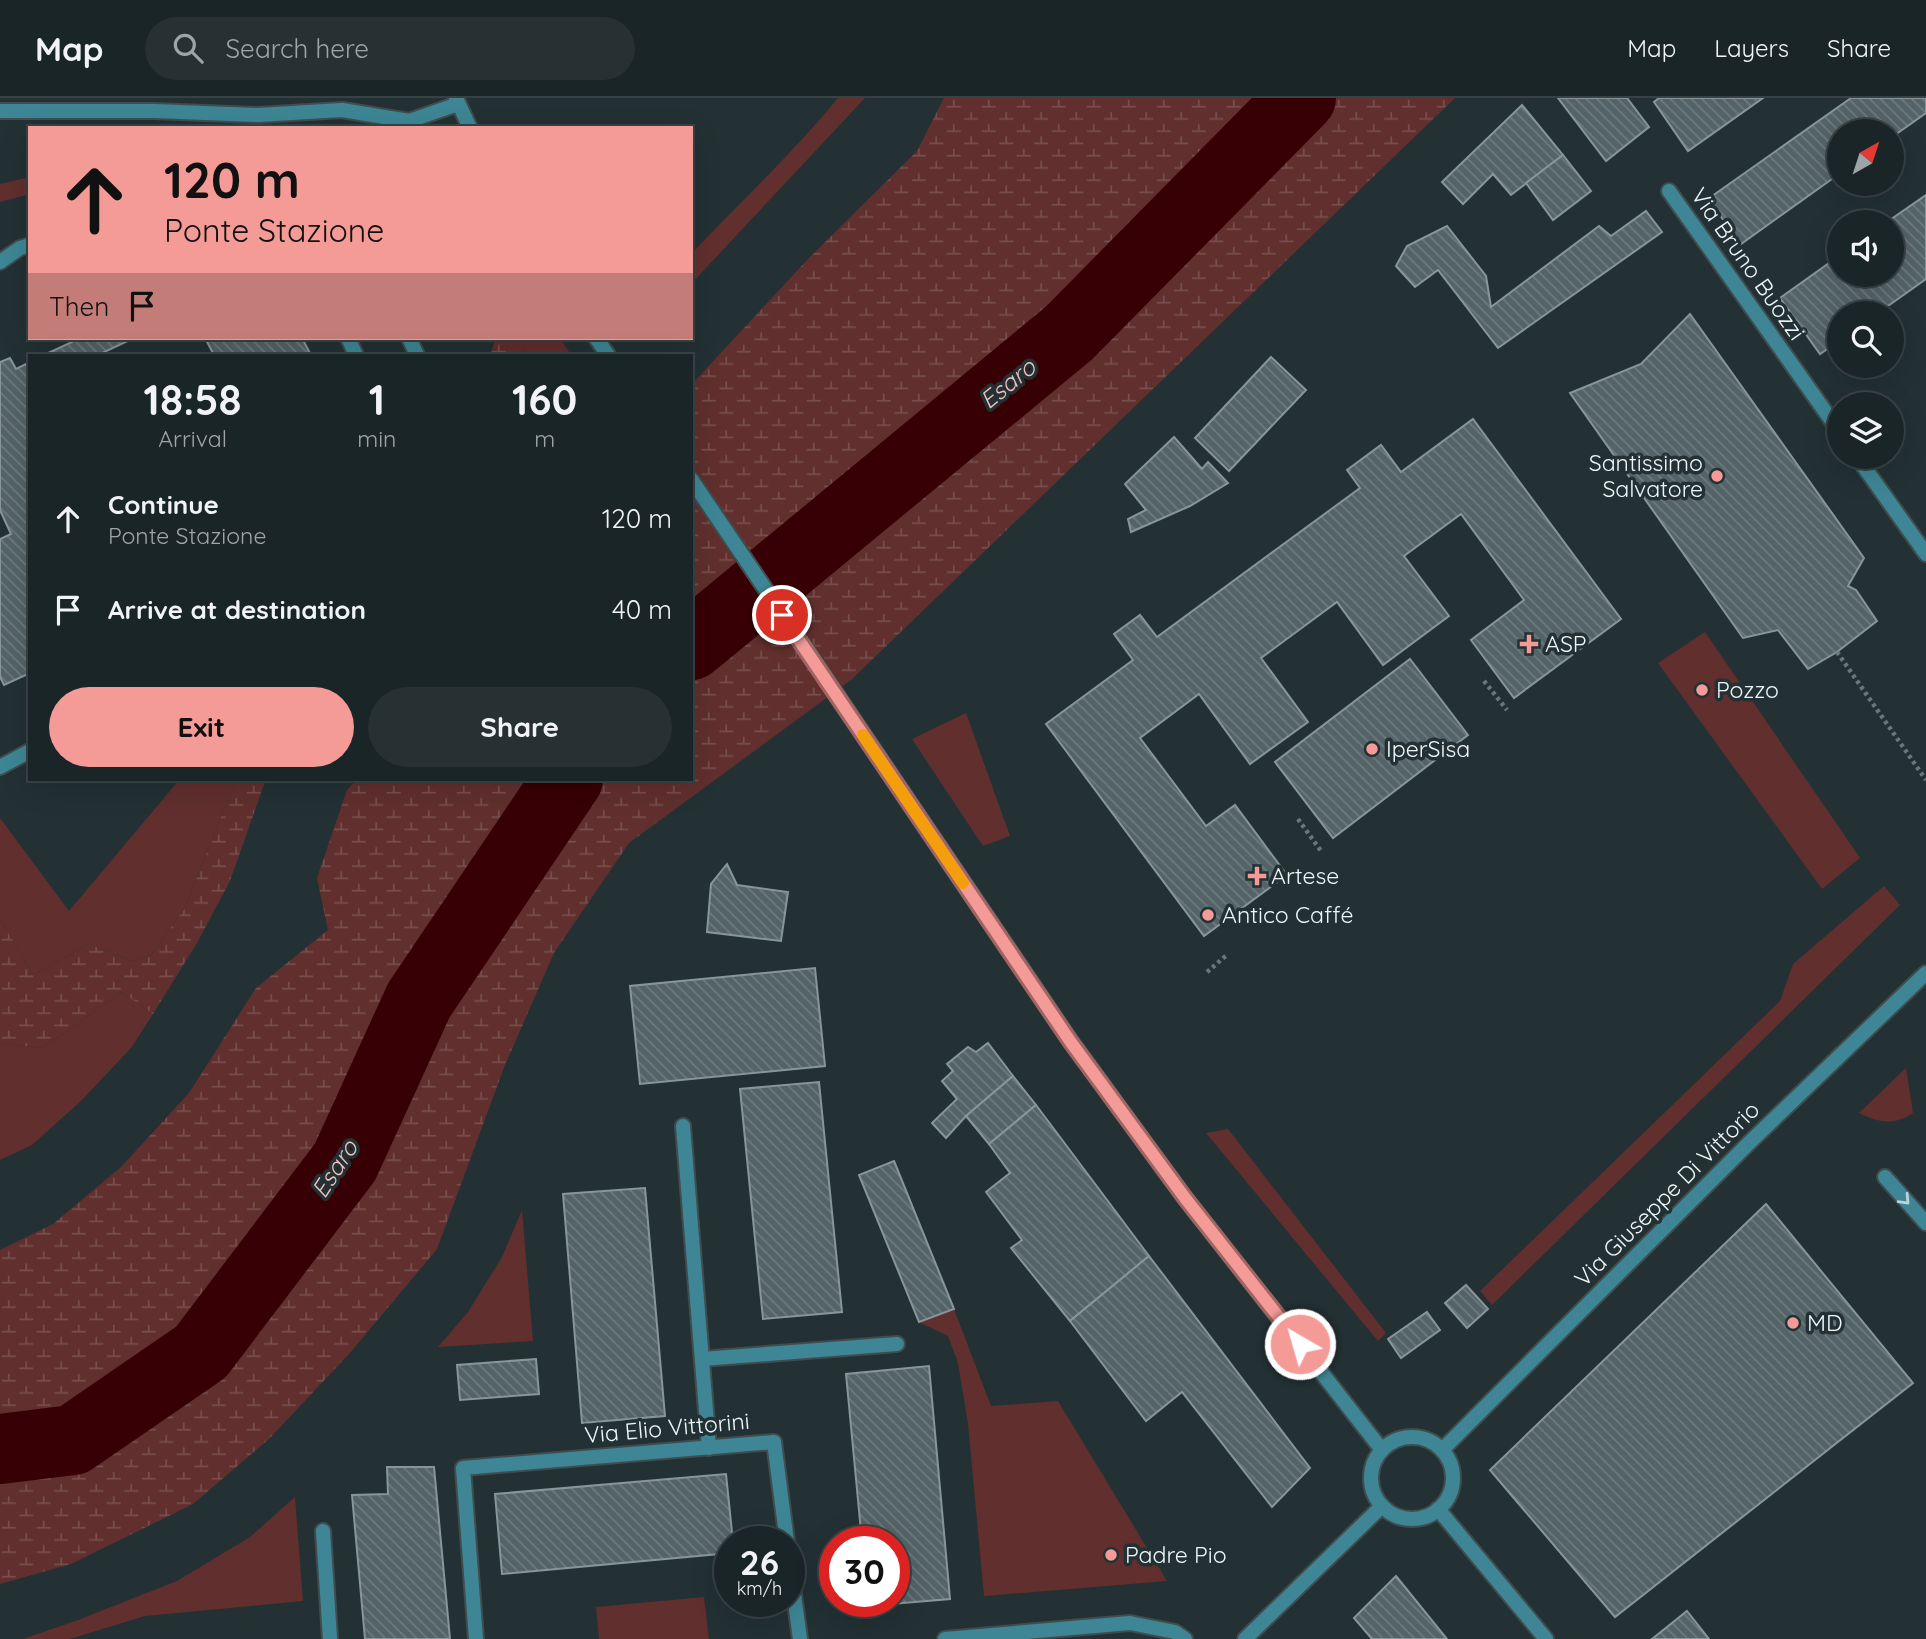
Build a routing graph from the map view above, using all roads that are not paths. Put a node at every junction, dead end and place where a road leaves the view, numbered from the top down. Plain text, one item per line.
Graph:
1 (457, 101) edge
2 (0, 111) edge
3 (403, 124) edge
4 (469, 126) edge
5 (1669, 191) dead end
6 (28, 246) edge
7 (0, 262) edge
8 (1827, 414) edge
9 (1866, 469) edge
10 (693, 482) edge
11 (1926, 554) edge
12 (28, 752) edge
13 (0, 767) edge
14 (1926, 973) edge
15 (682, 1126) dead end
16 (1885, 1177) dead end
17 (1926, 1223) edge
18 (897, 1344) dead end
19 (702, 1360) junction
20 (709, 1448) junction
21 (1382, 1450) junction
22 (1442, 1450) junction
23 (1382, 1506) junction
24 (1438, 1509) junction
25 (785, 1526) edge
26 (323, 1531) dead end
27 (797, 1617) edge
28 (330, 1639) edge
29 (477, 1639) edge
30 (800, 1639) edge
31 (945, 1639) edge
32 (1185, 1639) edge
33 (1245, 1639) edge
34 (1546, 1639) edge

1 - 3 street
1 - 4 street
2 - 3 street
5 - 8 street, Via Bruno Buozzi
6 - 7 street
9 - 11 street
10 - 21 street
12 - 13 street
14 - 22 street, Via Giuseppe Di Vittorio
15 - 19 street
16 -> 17 street
18 - 19 street
19 - 20 street
20 - 25 street, Via Elio Vittorini
20 - 29 street, Via Elio Vittorini
21 - 22 street
21 - 23 street
22 - 24 street
23 - 24 street
23 - 33 street
24 - 34 street
26 - 28 street
27 - 30 street
31 - 32 street

